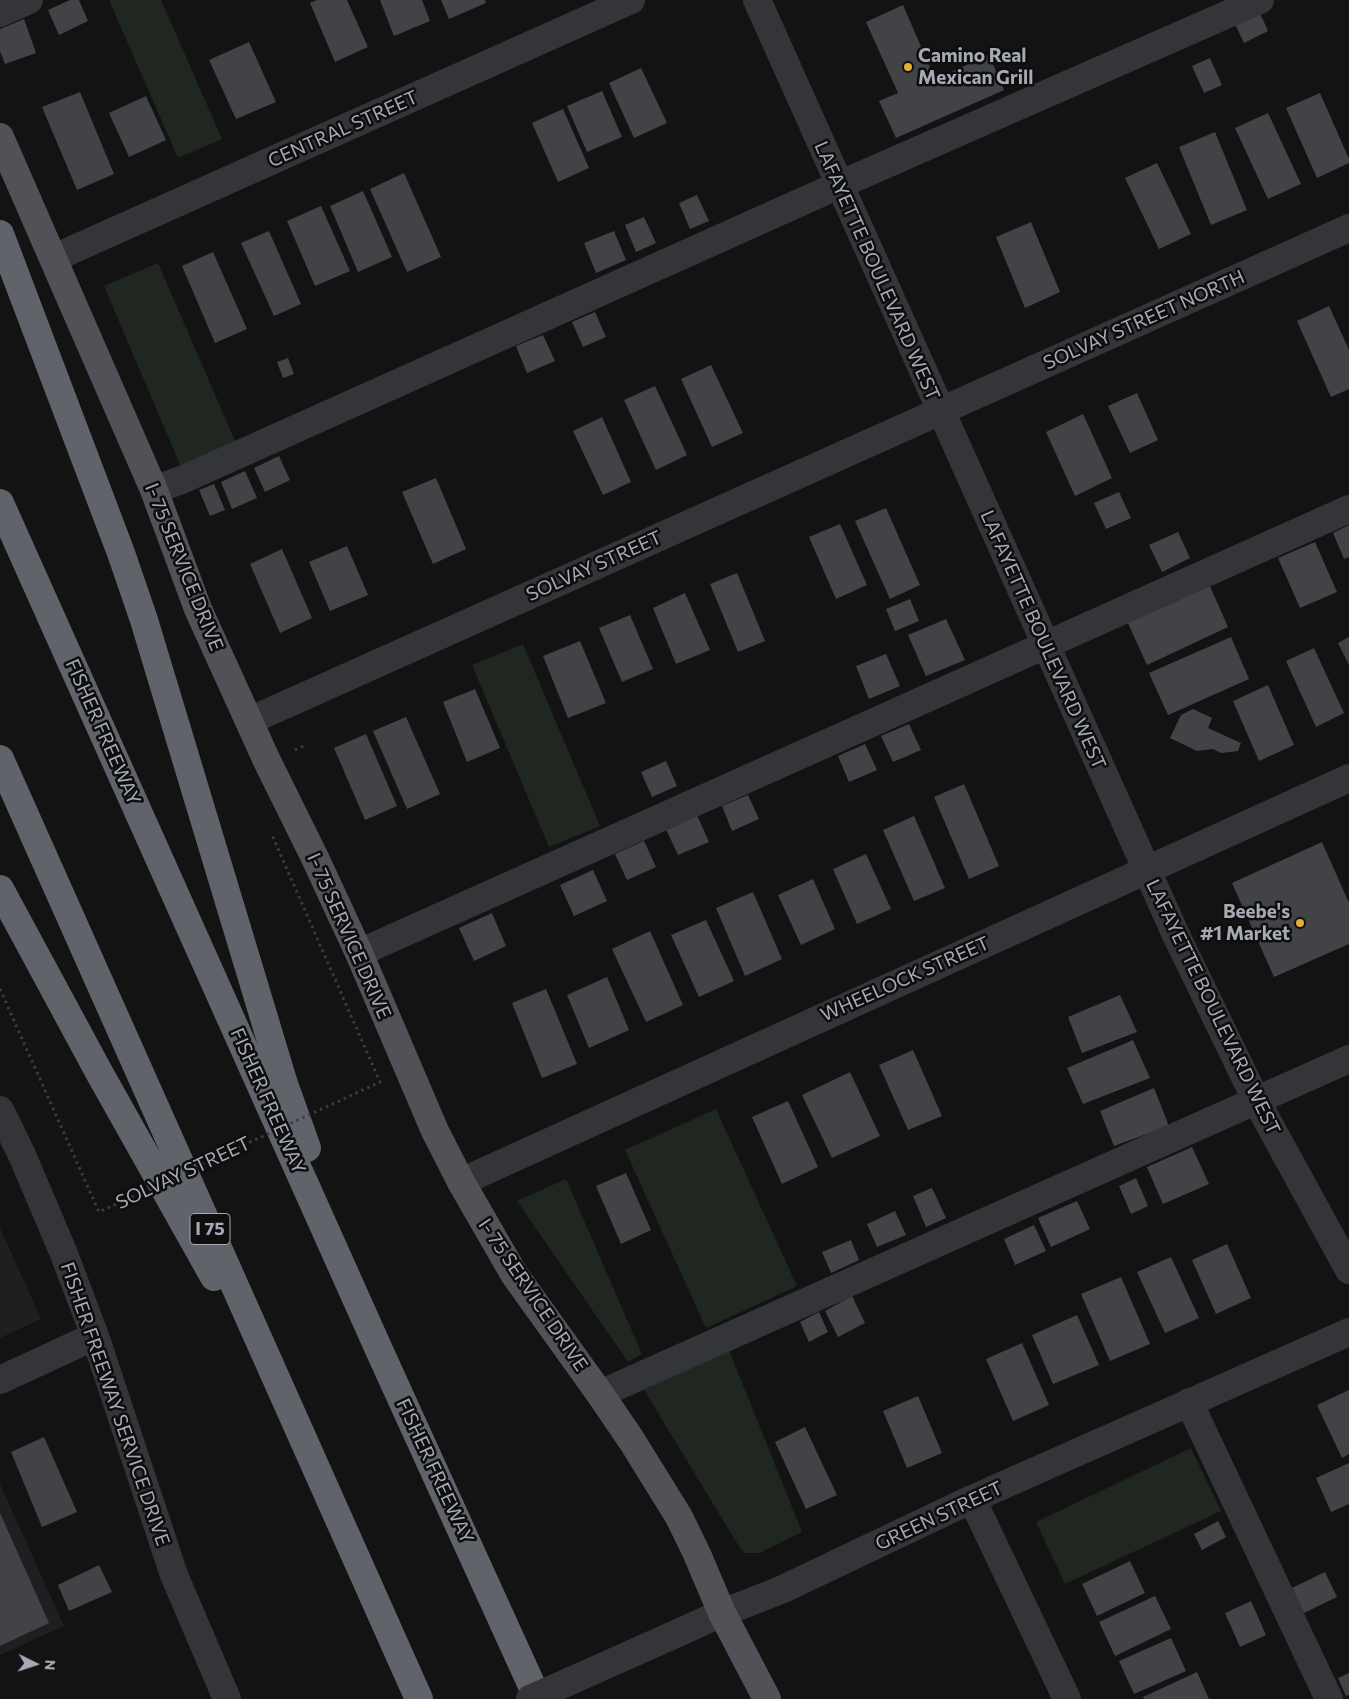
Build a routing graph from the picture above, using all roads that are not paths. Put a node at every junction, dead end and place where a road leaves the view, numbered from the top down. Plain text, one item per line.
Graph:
1 (29, 0) edge
2 (631, 0) edge
3 (757, 0) edge
4 (1260, 0) edge
5 (0, 13) edge
6 (0, 137) edge
7 (839, 185) junction
8 (1349, 228) edge
9 (0, 234) edge
10 (54, 258) junction
11 (940, 412) junction
12 (154, 490) junction
13 (0, 503) edge
14 (1349, 509) edge
15 (1045, 645) junction
16 (249, 721) junction
17 (0, 760) edge
18 (1349, 778) edge
19 (1146, 869) junction
20 (0, 889) edge
21 (360, 953) junction
22 (1349, 1059) edge
23 (1256, 1100) junction
24 (0, 1110) edge
25 (461, 1182) junction
26 (1349, 1270) edge
27 (1349, 1332) edge
28 (94, 1336) junction
29 (380, 1352) junction
30 (0, 1380) edge
31 (600, 1394) junction
32 (1189, 1402) junction
33 (302, 1434) junction
34 (972, 1499) junction
35 (722, 1613) junction
36 (227, 1699) edge
37 (419, 1699) edge
38 (530, 1699) edge
39 (538, 1699) edge
40 (767, 1699) edge
41 (1067, 1699) edge
42 (1329, 1699) edge

1 - 5 street
2 - 10 street, CENTRAL STREET
3 - 7 street, LAFAYETTE BOULEVARD WEST
4 - 7 street
6 - 10 main road, I- 75 SERVICE DRIVE
7 - 11 street, LAFAYETTE BOULEVARD WEST
7 - 12 street
8 - 11 street, SOLVAY STREET NORTH
9 - 29 highway
10 - 12 main road, I- 75 SERVICE DRIVE
11 - 15 street, LAFAYETTE BOULEVARD WEST
11 - 16 street, SOLVAY STREET
12 - 16 main road, I- 75 SERVICE DRIVE
13 - 29 highway, FISHER FREEWAY
14 - 15 street
15 - 19 street, LAFAYETTE BOULEVARD WEST
15 - 21 street
16 - 21 main road, I- 75 SERVICE DRIVE
17 - 33 highway, I 75
18 - 19 street, WHEELOCK STREET
19 - 23 street, LAFAYETTE BOULEVARD WEST
19 - 25 street, WHEELOCK STREET
20 - 33 highway
21 - 25 main road, I- 75 SERVICE DRIVE
22 - 23 street
23 - 26 street, LAFAYETTE BOULEVARD WEST
23 - 31 street
24 - 28 street, FISHER FREEWAY SERVICE DRIVE
25 - 31 main road, I- 75 SERVICE DRIVE
27 - 32 street, GREEN STREET
28 - 30 street
28 - 36 street, FISHER FREEWAY SERVICE DRIVE
29 - 39 highway, FISHER FREEWAY
31 - 35 main road, I- 75 SERVICE DRIVE
32 - 34 street, GREEN STREET
32 - 42 street
33 - 37 highway, I 75
34 - 35 street, GREEN STREET
34 - 41 street
35 - 38 street, GREEN STREET, bridge
35 - 40 main road, I- 75 SERVICE DRIVE

